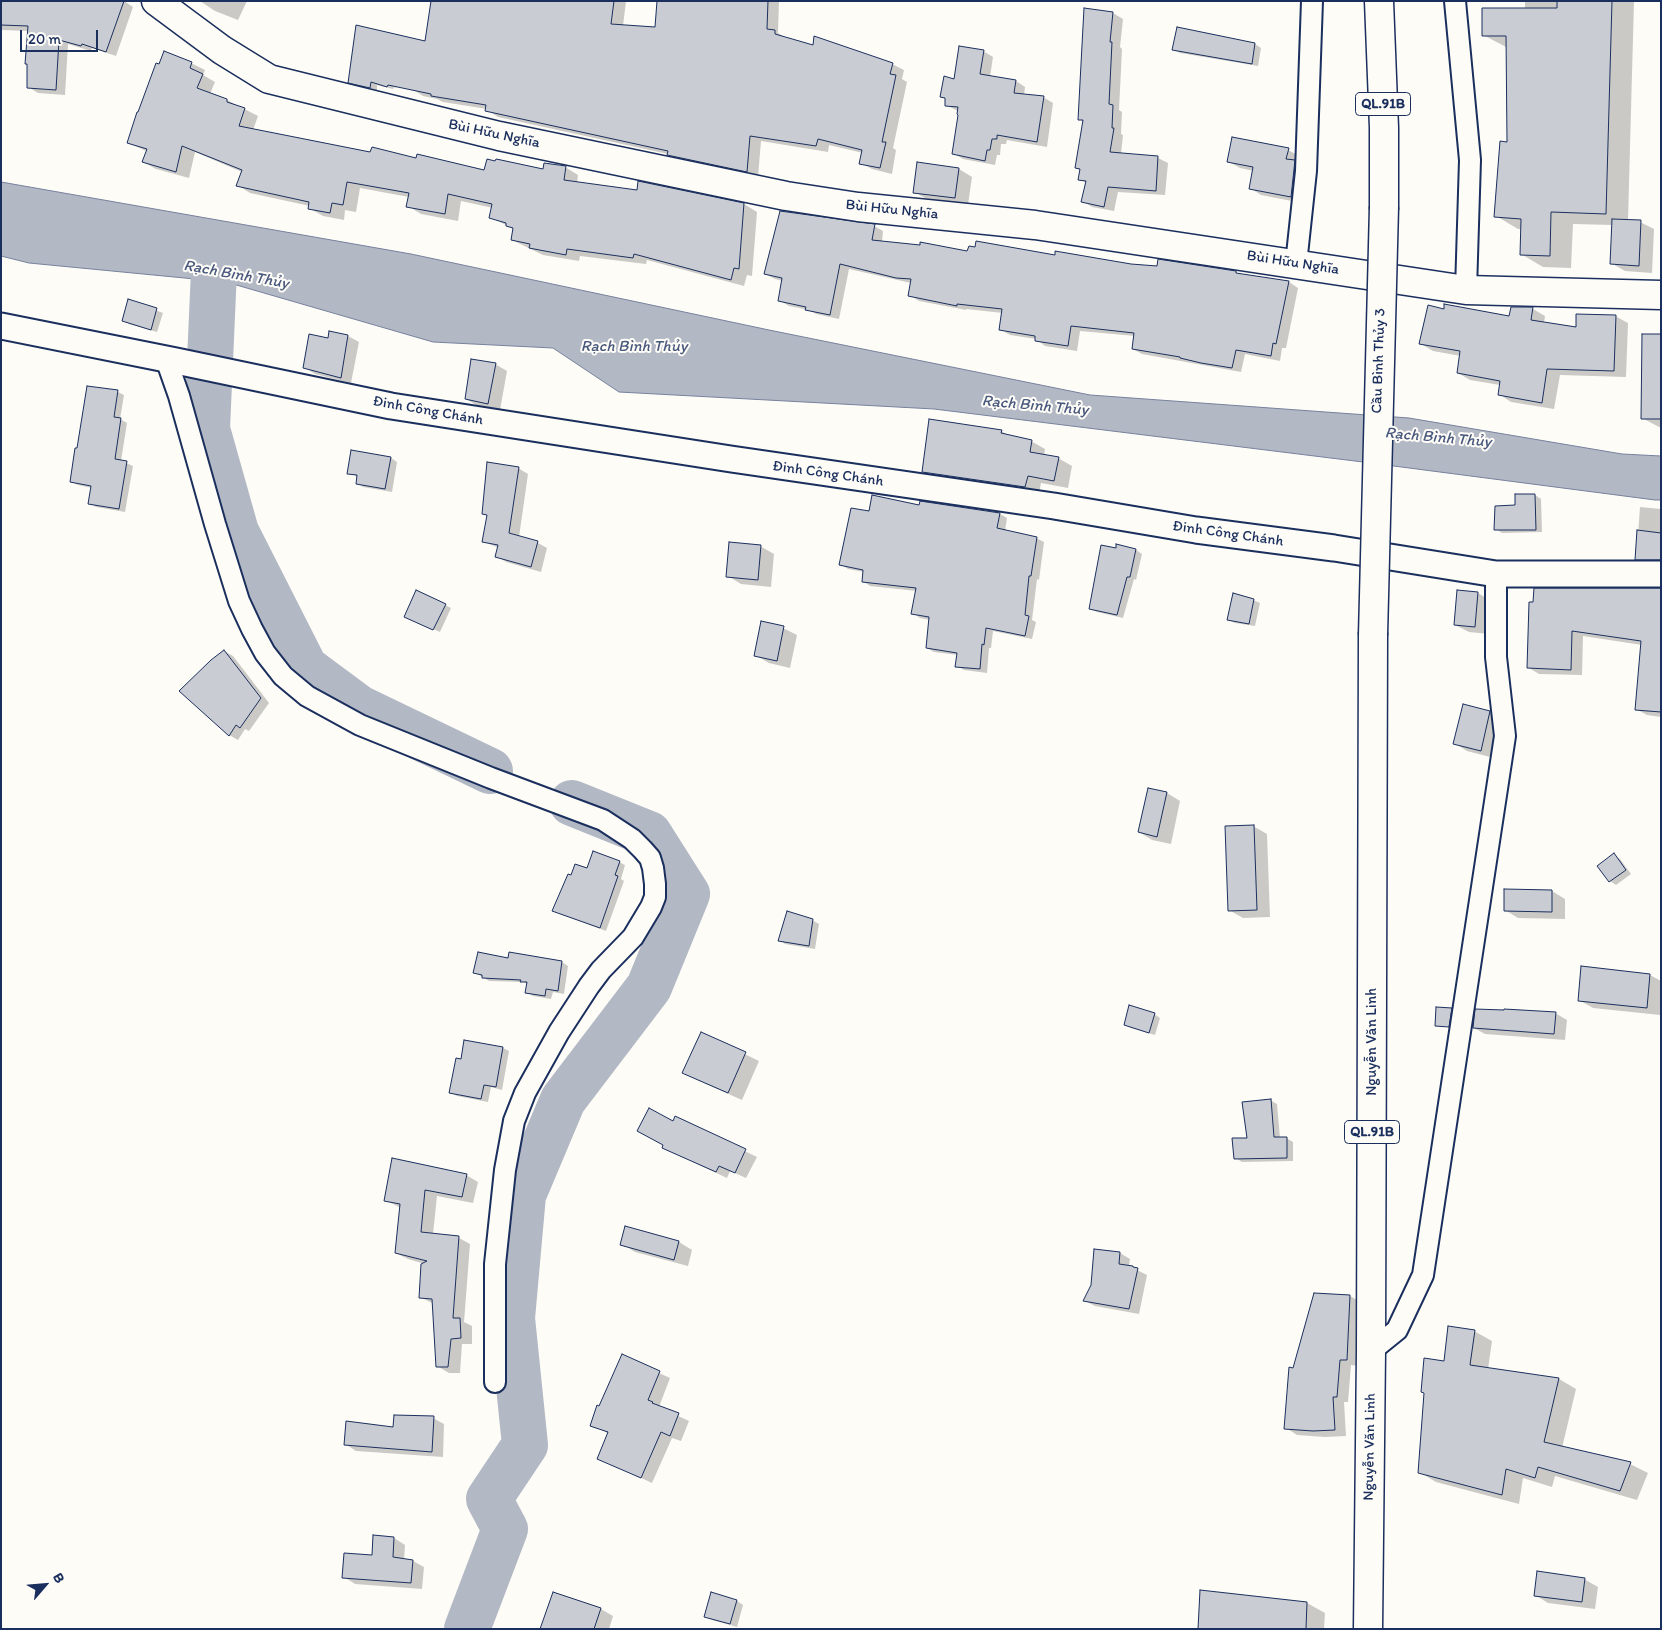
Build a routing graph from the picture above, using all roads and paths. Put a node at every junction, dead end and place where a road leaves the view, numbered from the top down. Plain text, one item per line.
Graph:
1 (156, 1) edge
2 (1312, 1) edge
3 (1379, 1) edge
4 (1455, 1) edge
5 (1296, 264) junction
6 (1466, 290) junction
7 (1661, 295) edge
8 (1, 326) edge
9 (171, 360) junction
10 (1496, 574) junction
11 (1661, 574) edge
12 (1373, 635) joint
13 (1371, 1351) junction
14 (495, 1382) dead end
15 (1368, 1629) edge

1 - 5 main road, Bùi Hữu Nghĩa
2 - 5 street
3 - 12 main road, Cầu Bình Thủy 3 / QL.91B, bridge
4 - 6 street
5 - 6 main road, Bùi Hữu Nghĩa
6 - 7 main road, Bùi Hữu Nghĩa
8 - 9 street, Đinh Công Chánh
9 - 10 street, Đinh Công Chánh
9 - 14 street
10 - 11 street, Đinh Công Chánh
10 - 13 street
12 - 13 main road, Nguyễn Văn Linh / QL.91B
13 - 15 main road, Nguyễn Văn Linh / QL.91B

